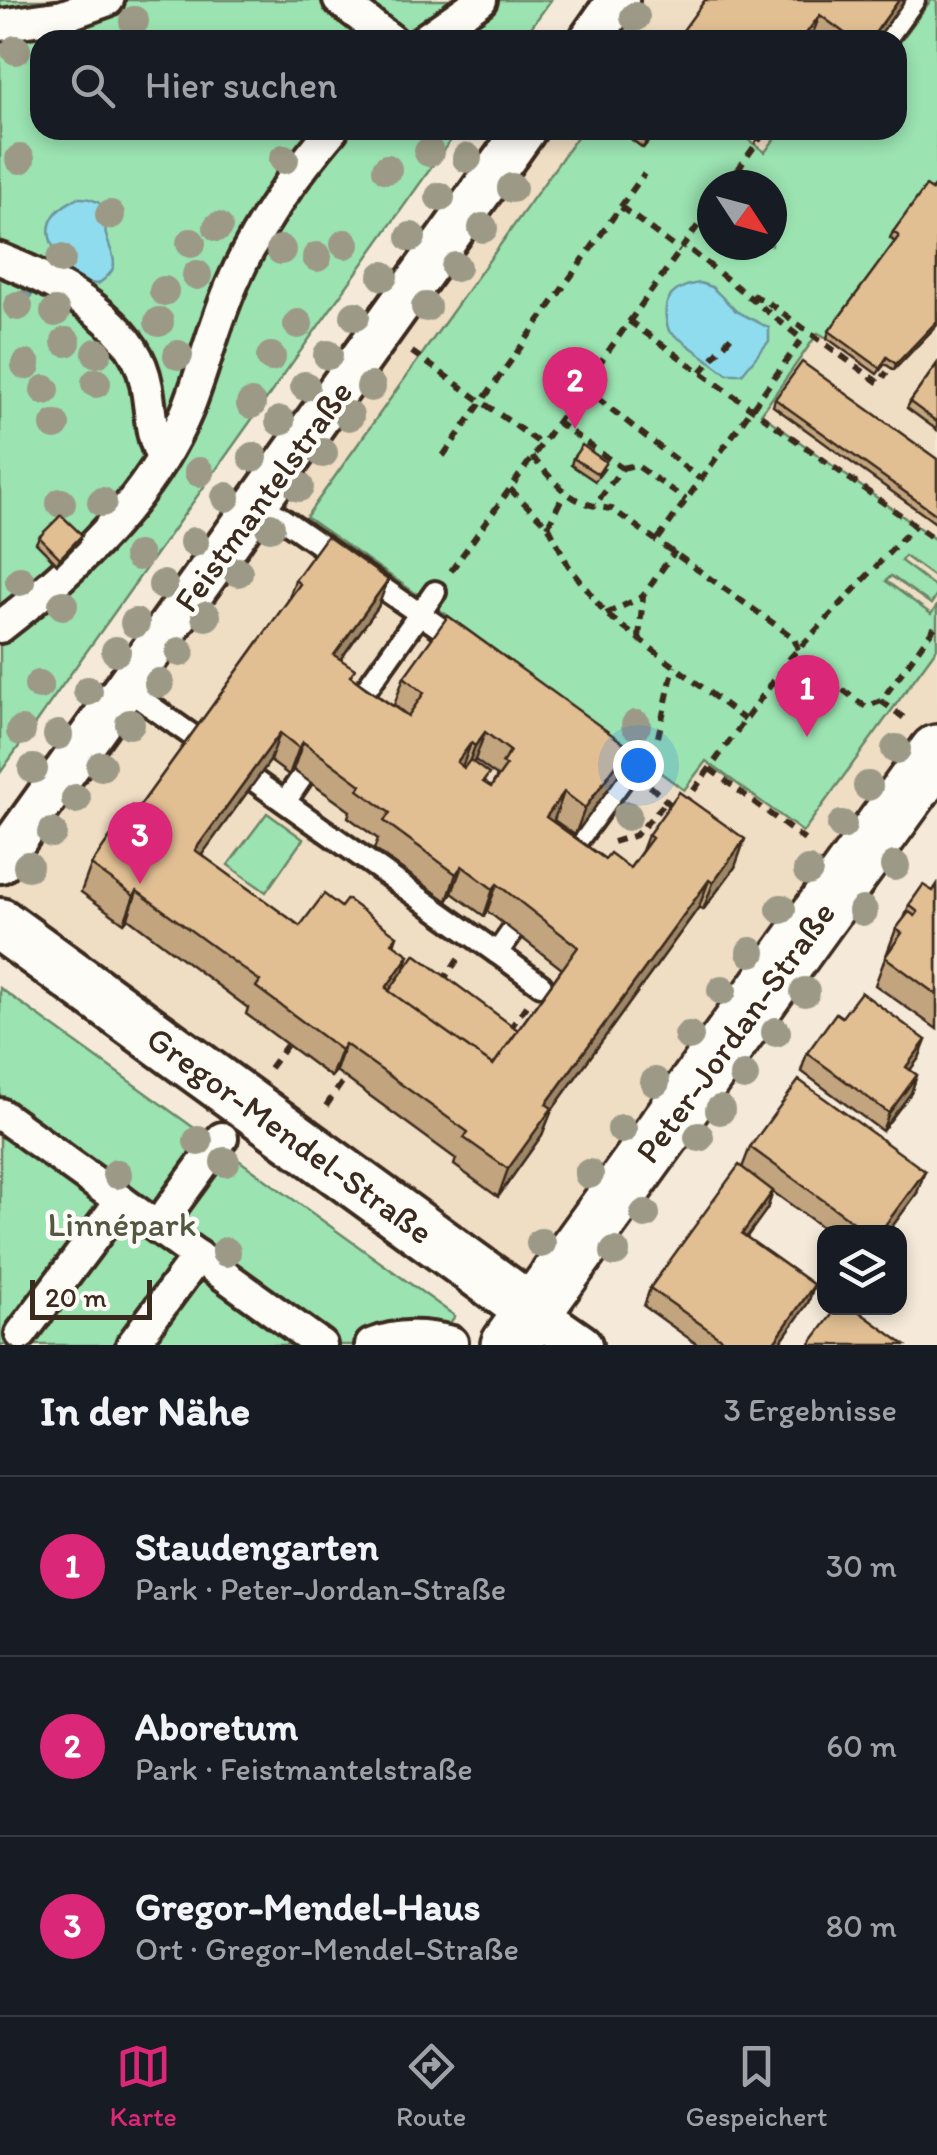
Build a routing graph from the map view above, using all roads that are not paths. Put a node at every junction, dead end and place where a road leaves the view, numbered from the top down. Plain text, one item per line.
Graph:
1 (108, 0) edge
2 (338, 0) edge
3 (481, 0) edge
4 (618, 0) edge
5 (914, 0) edge
6 (0, 25) edge
7 (377, 30) edge
8 (438, 30) edge
9 (597, 30) edge
10 (892, 30) edge
11 (324, 140) edge
12 (518, 140) edge
13 (8, 262) edge
14 (162, 457) junction
15 (258, 502) junction
16 (435, 592) road end
17 (420, 612) junction
18 (0, 627) edge
19 (480, 656) edge
20 (124, 688) junction
21 (350, 711) edge
22 (586, 734) edge
23 (198, 739) edge
24 (937, 753) edge
25 (302, 776) edge
26 (255, 781) edge
27 (285, 802) junction
28 (0, 862) edge
29 (561, 862) edge
30 (0, 924) edge
31 (513, 930) edge
32 (496, 952) junction
33 (541, 985) dead end
34 (0, 1114) edge
35 (222, 1138) dead end
36 (121, 1201) junction
37 (157, 1227) junction
38 (198, 1256) junction
39 (521, 1328) edge
40 (18, 1333) edge
41 (452, 1342) dead end
42 (132, 1345) edge
43 (321, 1345) edge
44 (371, 1345) edge
45 (581, 1345) edge

1 - 6 street
2 - 7 street
3 - 8 street
4 - 9 street
5 - 10 lane
11 - 14 street
12 - 15 street, Feistmantelstraße
13 - 14 street
14 - 18 street
15 - 17 lane
15 - 20 street, Feistmantelstraße
16 - 17 lane
17 - 19 lane
17 - 21 lane
20 - 23 lane
20 - 28 street, Feistmantelstraße
22 - 29 lane
24 - 39 main road, Peter-Jordan-Straße
25 - 27 lane
26 - 27 lane
27 - 32 lane
30 - 39 street, Gregor-Mendel-Straße
31 - 32 lane
32 - 33 lane
34 - 36 street
35 - 37 street
36 - 37 street
36 - 40 street
37 - 38 street
38 - 42 street
38 - 43 street
39 - 45 street, Gregor-Mendel-Straße
41 - 44 street

